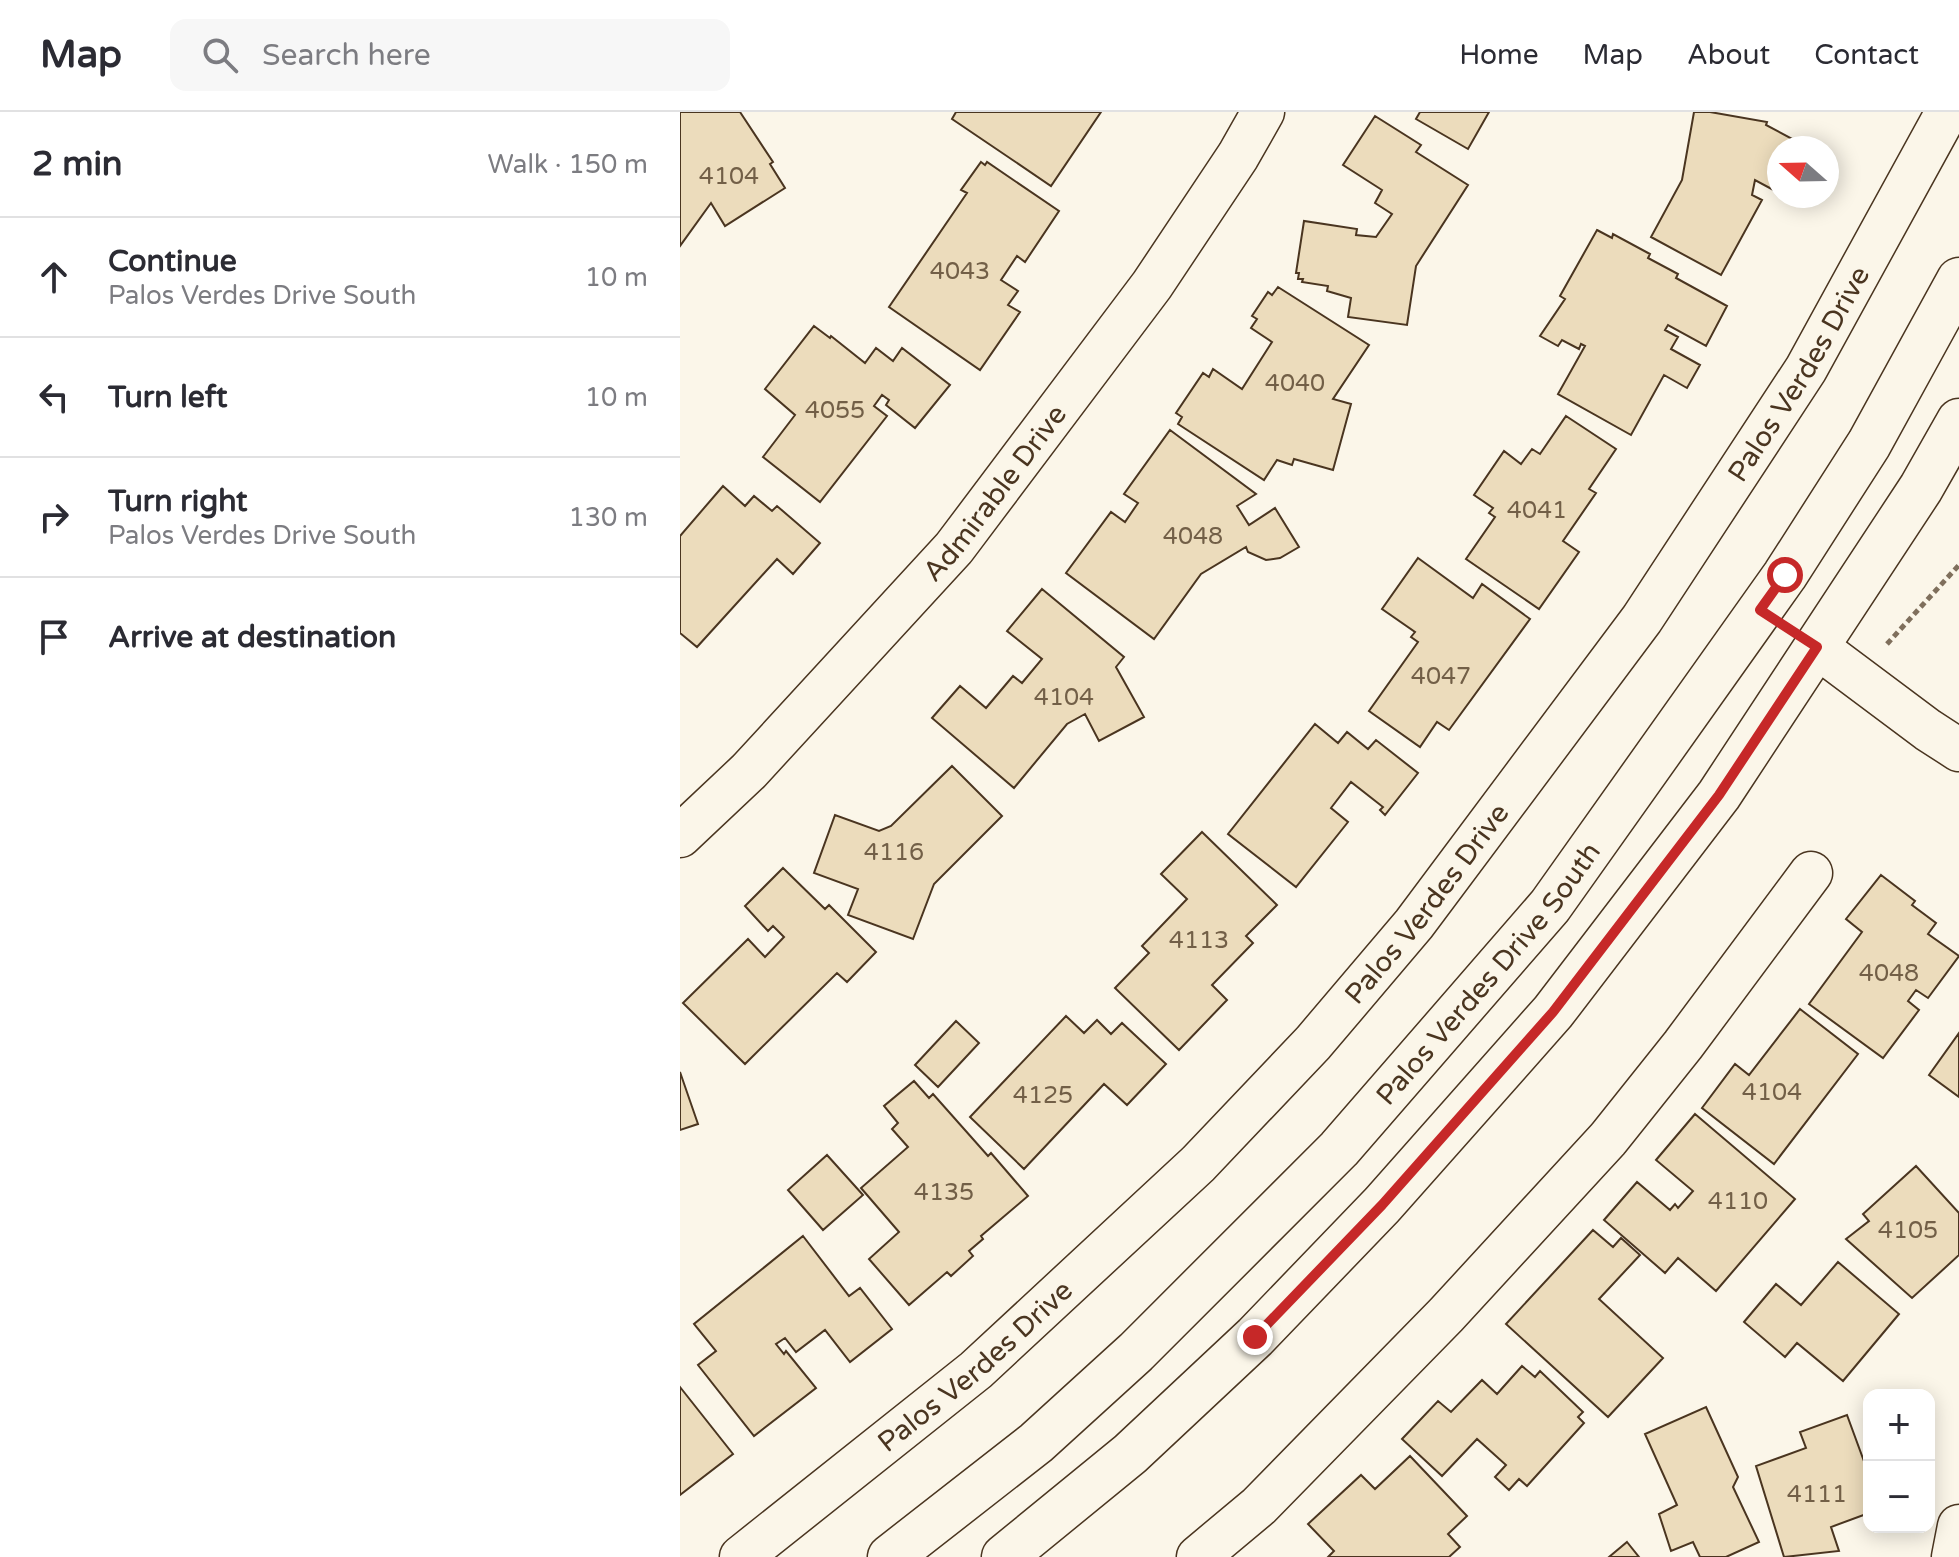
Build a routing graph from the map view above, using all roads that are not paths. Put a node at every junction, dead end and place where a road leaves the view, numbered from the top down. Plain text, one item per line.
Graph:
1 (1263, 112) edge
2 (1947, 112) edge
3 (1959, 280) edge
4 (1959, 421) edge
5 (1760, 610) junction
6 (1817, 647) junction
7 (1959, 750) edge
8 (680, 836) edge
9 (1811, 873) dead end
10 (1959, 1526) edge
11 (741, 1557) edge
12 (890, 1557) edge
13 (1004, 1557) edge
14 (1198, 1557) edge
15 (1953, 1557) edge

1 - 8 street, Admirable Drive
2 - 11 street, Palos Verdes Drive
3 - 5 main road, Palos Verdes Drive South
4 - 6 main road
5 - 6 main road
5 - 12 main road, Palos Verdes Drive South
6 - 7 street
6 - 13 main road
9 - 14 street
10 - 15 street

